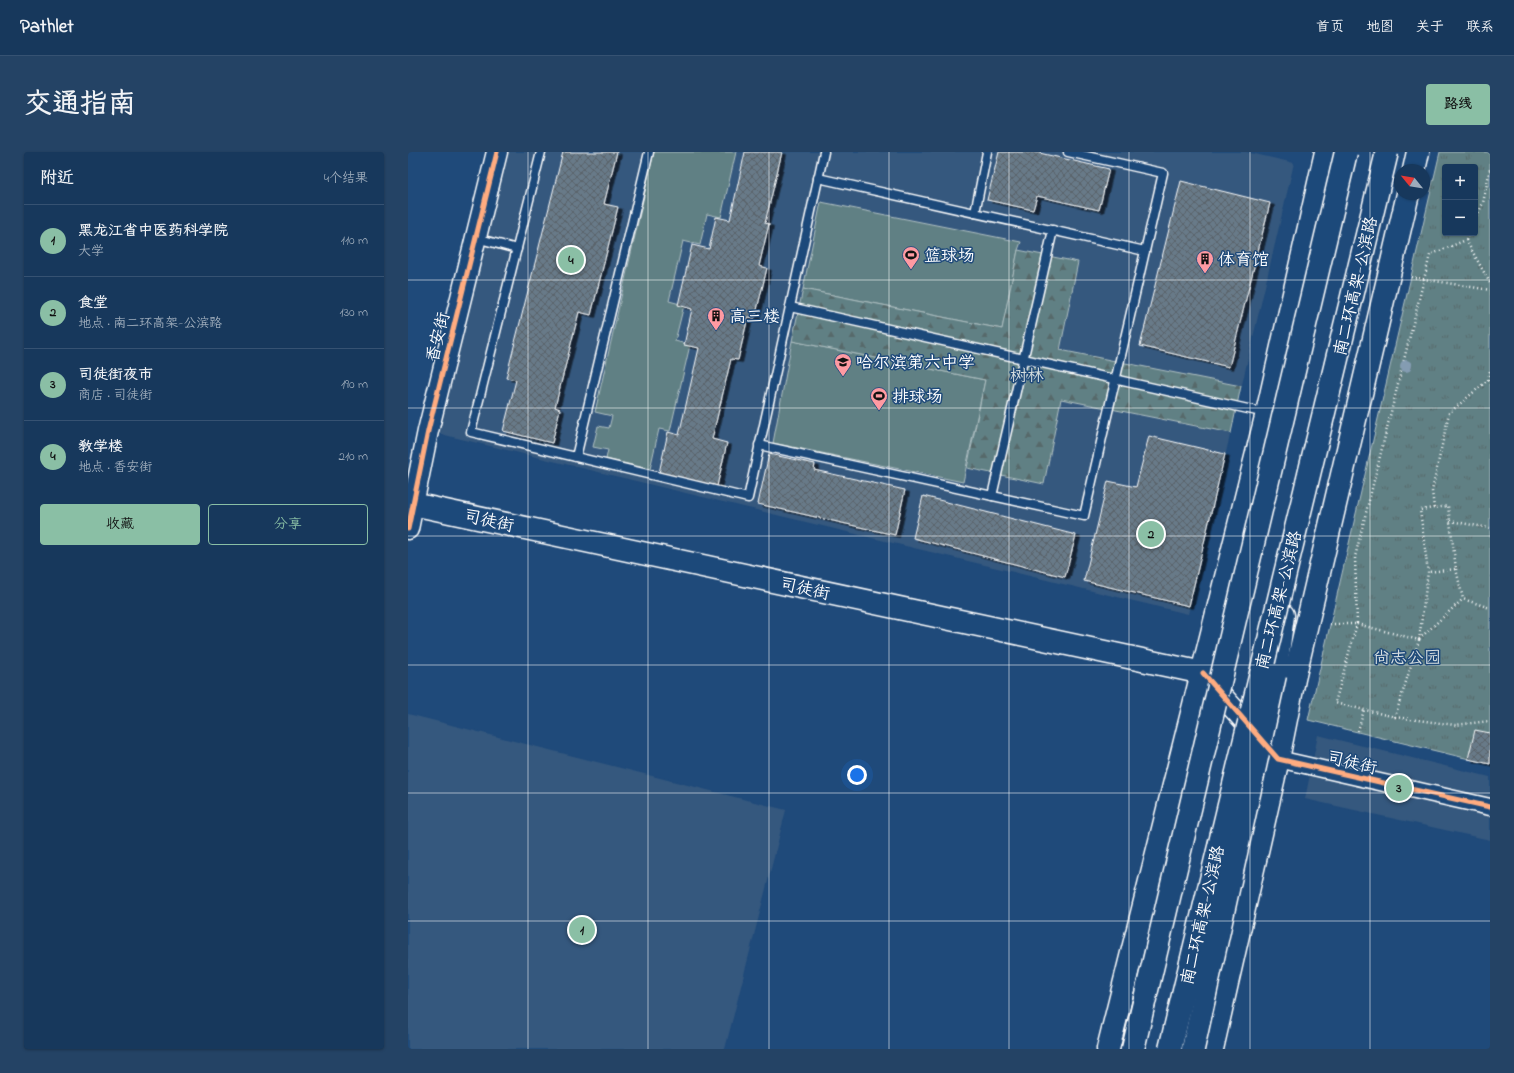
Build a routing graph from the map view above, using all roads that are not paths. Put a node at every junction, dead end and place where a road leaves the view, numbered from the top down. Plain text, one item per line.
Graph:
1 (497, 152) edge
2 (541, 152) edge
3 (649, 152) edge
4 (824, 152) edge
5 (987, 152) edge
6 (1068, 152) edge
7 (1326, 152) edge
8 (1346, 152) edge
9 (1387, 152) edge
10 (1418, 152) edge
11 (1415, 164) edge
12 (818, 178) junction
13 (1407, 200) edge
14 (975, 213) junction
15 (1053, 230) junction
16 (476, 238) junction
17 (517, 249) junction
18 (1145, 251) junction
19 (790, 307) junction
20 (1024, 359) junction
21 (1116, 379) junction
22 (1267, 413) junction
23 (759, 445) junction
24 (576, 457) junction
25 (992, 496) junction
26 (411, 503) edge
27 (408, 529) edge
28 (1290, 556) junction
29 (1203, 673) junction
30 (1278, 759) junction
31 (1490, 807) edge
32 (1108, 1049) edge
33 (1133, 1049) edge
34 (1170, 1049) edge
35 (1193, 1049) edge
36 (1212, 1049) edge

1 - 16 street, 香安街
2 - 17 lane
3 - 24 lane
4 - 12 lane
5 - 14 lane
6 - 18 lane
7 - 22 main road
8 - 33 main road, bridge
9 - 28 main road, 南二环高架-公滨路, bridge
10 - 11 main road
12 - 14 lane
12 - 19 lane
13 - 30 main road
14 - 15 lane
15 - 18 lane
15 - 20 lane
16 - 17 lane
16 - 26 street, 香安街
17 - 24 lane
18 - 21 lane
19 - 20 lane
19 - 23 lane
20 - 21 lane
20 - 25 lane
21 - 22 lane
21 - 25 lane
22 - 29 main road
23 - 24 lane
23 - 25 lane
26 - 27 street, 香安街
26 - 29 main road, 司徒街
28 - 34 main road, 南二环高架-公滨路, bridge
28 - 35 main road, bridge
29 - 30 street
29 - 32 main road
30 - 31 street, 司徒街
30 - 36 main road

